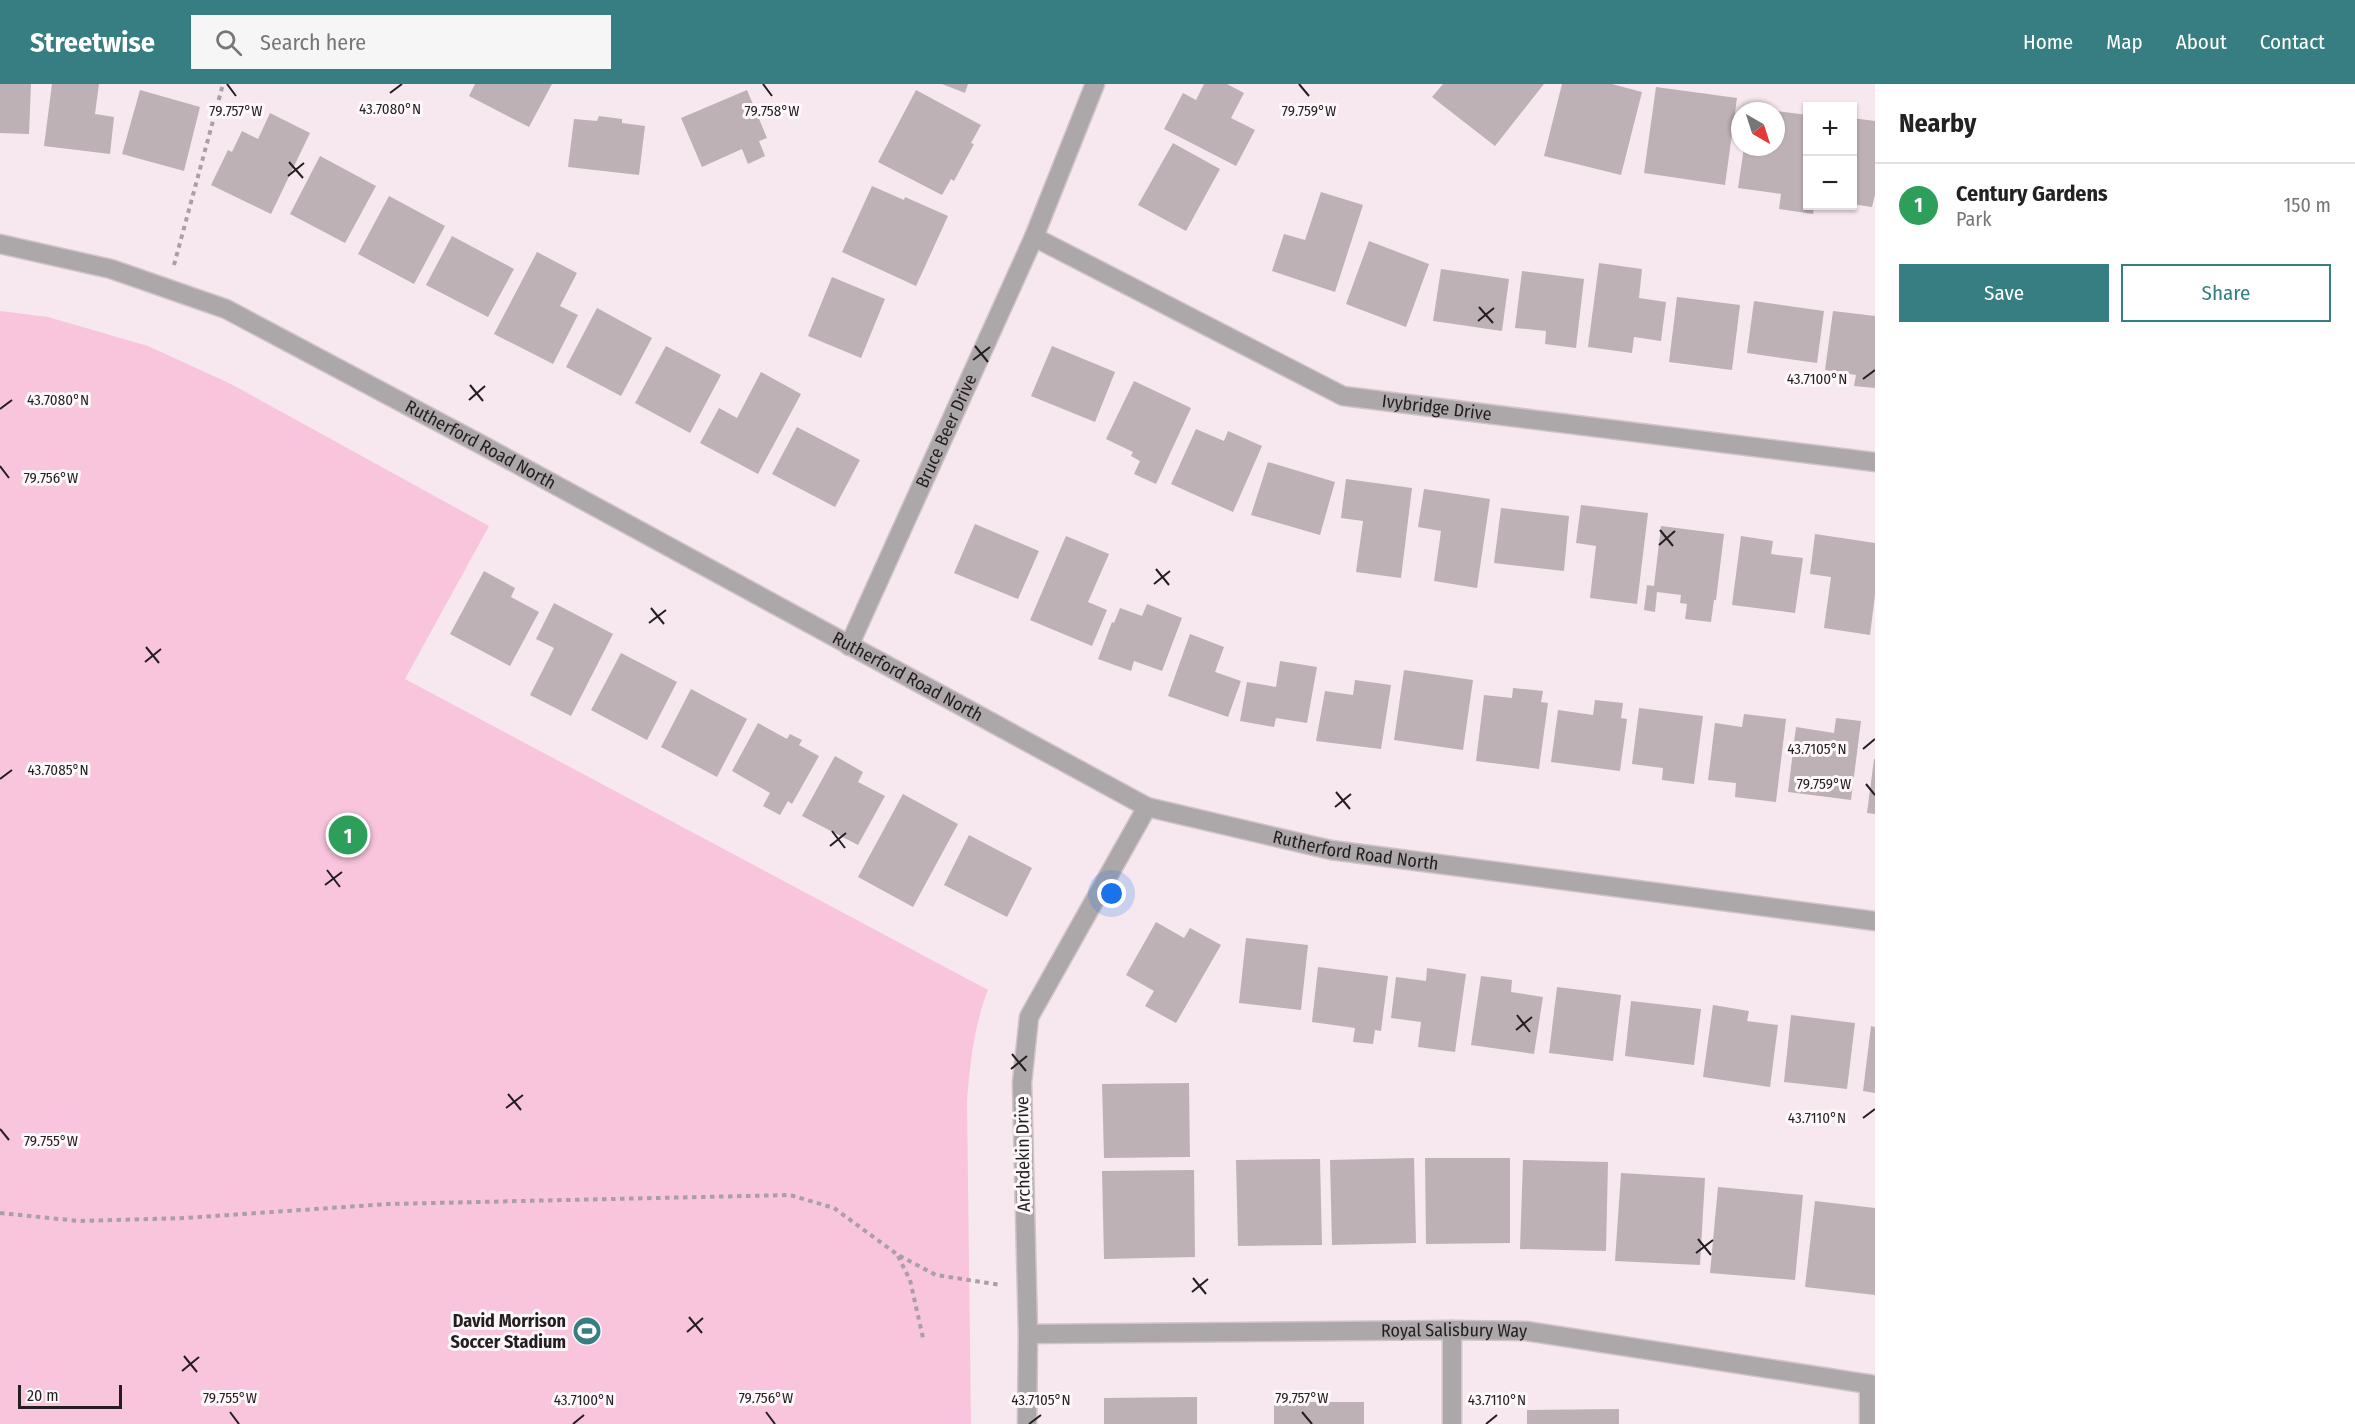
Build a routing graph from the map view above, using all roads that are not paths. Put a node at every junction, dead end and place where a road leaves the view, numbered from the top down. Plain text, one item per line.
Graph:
1 (1095, 84) edge
2 (1034, 237) junction
3 (0, 244) edge
4 (1875, 462) edge
5 (849, 646) junction
6 (1147, 807) junction
7 (1875, 921) edge
8 (1452, 1330) junction
9 (1028, 1334) junction
10 (1872, 1384) edge
11 (1028, 1424) edge
12 (1452, 1424) edge
13 (1869, 1424) edge

1 - 2 street, Bruce Beer Drive
2 - 4 street, Ivybridge Drive
2 - 5 street, Bruce Beer Drive
3 - 5 street, Rutherford Road North
5 - 6 street, Rutherford Road North
6 - 7 street, Rutherford Road North
6 - 9 street, Archdekin Drive
8 - 9 street, Royal Salisbury Way
8 - 10 street, Royal Salisbury Way
8 - 12 street
9 - 11 street, Archdekin Drive
10 - 13 street

